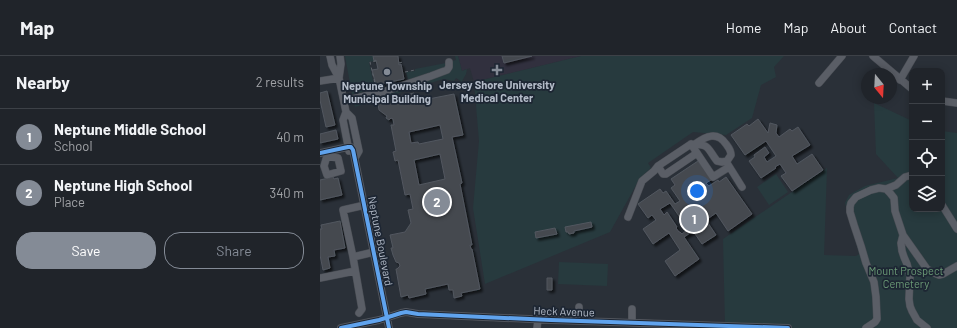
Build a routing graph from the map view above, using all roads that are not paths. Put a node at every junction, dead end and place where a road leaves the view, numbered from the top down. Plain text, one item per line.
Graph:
1 (330, 56) edge
2 (340, 56) edge
3 (842, 56) edge
4 (872, 56) edge
5 (914, 56) edge
6 (449, 62) dead end
7 (339, 78) junction
8 (900, 80) junction
9 (320, 81) edge
10 (819, 83) dead end
11 (909, 87) edge
12 (344, 101) junction
13 (945, 101) edge
14 (956, 101) edge
15 (346, 112) junction
16 (693, 144) junction
17 (348, 147) junction
18 (697, 153) junction
19 (324, 154) edge
20 (355, 158) junction
21 (727, 164) junction
22 (658, 166) junction
23 (909, 176) edge
24 (896, 185) junction
25 (742, 187) dead end
26 (886, 189) junction
27 (894, 198) junction
28 (365, 206) junction
29 (945, 210) edge
30 (628, 217) dead end
31 (957, 229) edge
32 (903, 235) junction
33 (374, 252) junction
34 (353, 257) junction
35 (957, 266) edge
36 (355, 271) junction
37 (320, 278) edge
38 (579, 306) dead end
39 (632, 308) dead end
40 (359, 313) dead end
41 (387, 317) junction
42 (538, 319) junction
43 (579, 321) junction
44 (633, 324) edge
45 (687, 326) edge
46 (750, 327) edge
47 (341, 328) edge
48 (390, 328) edge
49 (537, 328) edge
50 (788, 328) edge
51 (866, 328) edge
52 (927, 328) edge

1 - 7 street, Neptune Boulevard
2 - 7 street, Neptune Boulevard
3 - 10 street
4 - 8 street
5 - 8 street
6 - 12 street
7 - 9 street
7 - 12 street, Neptune Boulevard
8 - 11 street
12 - 15 street, Neptune Boulevard
13 - 14 street
15 - 17 street, Neptune Boulevard
15 - 20 street, Neptune Boulevard
16 - 18 street
16 - 21 street
16 - 21 street
16 - 22 street
17 - 19 street
17 - 20 street
18 - 21 street
18 - 22 street
20 - 28 street, Neptune Boulevard
21 - 25 street
22 - 30 street
23 - 24 street
24 - 26 street
24 - 27 street
26 - 27 street
26 - 51 street
27 - 32 street
28 - 33 street, Neptune Boulevard
28 - 34 street
29 - 31 street
32 - 35 street
32 - 52 street
33 - 34 street
33 - 41 street, Neptune Boulevard
34 - 36 street
36 - 37 street
36 - 40 street
38 - 43 street
39 - 44 street
41 - 42 street, Heck Avenue
41 - 47 street, Heck Avenue
41 - 48 street, Neptune Boulevard
42 - 43 street, Heck Avenue
42 - 49 street
43 - 44 street, Heck Avenue
44 - 45 street, Heck Avenue
45 - 46 street, Heck Avenue
46 - 50 street, Heck Avenue

